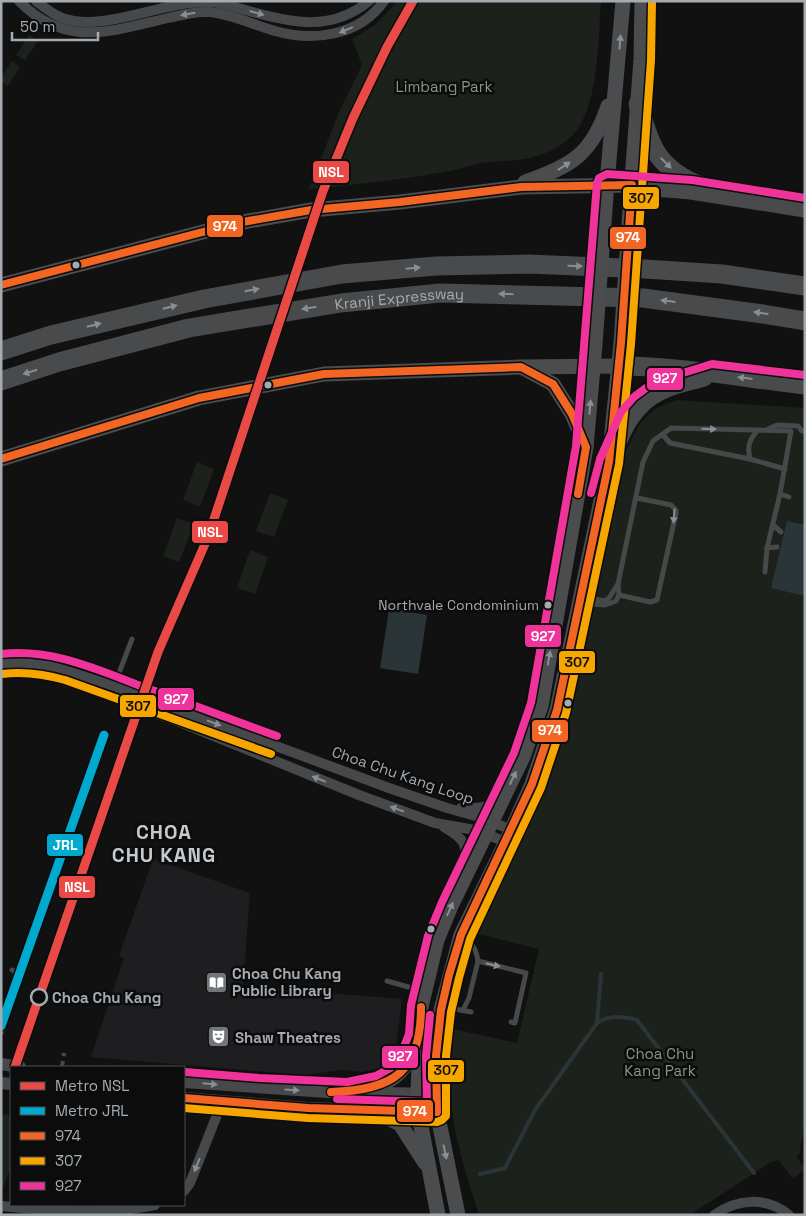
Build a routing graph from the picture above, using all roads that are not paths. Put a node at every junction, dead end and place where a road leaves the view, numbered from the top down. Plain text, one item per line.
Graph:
1 (19, 1) edge
2 (36, 1) edge
3 (369, 1) edge
4 (384, 1) edge
5 (623, 1) edge
6 (642, 1) edge
7 (616, 82) junction
8 (638, 104) junction
9 (521, 187) junction
10 (606, 190) junction
11 (632, 190) junction
12 (728, 195) junction
13 (805, 208) edge
14 (1, 285) edge
15 (805, 286) edge
16 (805, 321) edge
17 (1, 352) edge
18 (594, 366) junction
19 (618, 366) junction
20 (521, 367) junction
21 (712, 374) junction
22 (1, 381) edge
23 (805, 385) edge
24 (804, 429) edge
25 (758, 430) junction
26 (768, 430) junction
27 (791, 431) junction
28 (663, 435) junction
29 (586, 447) junction
30 (1, 459) edge
31 (750, 459) junction
32 (609, 462) junction
33 (784, 469) junction
34 (780, 494) junction
35 (789, 497) dead end
36 (636, 498) junction
37 (773, 525) junction
38 (781, 532) dead end
39 (777, 547) dead end
40 (767, 548) junction
41 (765, 572) dead end
42 (618, 584) junction
43 (619, 595) junction
44 (579, 599) junction
45 (132, 639) dead end
46 (1, 664) edge
47 (45, 664) junction
48 (1, 674) edge
49 (66, 682) junction
50 (114, 686) junction
51 (284, 749) junction
52 (279, 762) junction
53 (504, 797) junction
54 (447, 808) junction
55 (435, 823) junction
56 (489, 828) junction
57 (509, 836) junction
58 (465, 878) junction
59 (461, 935) junction
60 (437, 940) junction
61 (478, 962) junction
62 (12, 970) dead end
63 (387, 981) dead end
64 (424, 992) junction
65 (441, 1010) junction
66 (462, 1010) junction
67 (471, 1012) dead end
68 (511, 1022) dead end
69 (1, 1033) edge
70 (419, 1036) junction
71 (1, 1064) edge
72 (14, 1066) edge
73 (185, 1082) edge
74 (348, 1092) junction
75 (418, 1094) junction
76 (436, 1094) junction
77 (185, 1098) edge
78 (232, 1102) junction
79 (372, 1110) junction
80 (419, 1112) junction
81 (437, 1112) junction
82 (429, 1168) junction
83 (185, 1190) edge
84 (1, 1206) edge
85 (150, 1206) edge
86 (127, 1210) junction
87 (13, 1211) edge
88 (116, 1215) edge
89 (438, 1215) edge
90 (458, 1215) edge
91 (714, 1215) edge
92 (789, 1215) edge

4 -> 1 street
2 -> 3 street
7 -> 5 main road
6 - 8 main road
9 -> 7 main road
7 - 10 main road
8 - 11 main road
8 -> 12 highway
9 - 10 main road
9 - 14 main road
10 - 11 main road
10 - 18 main road, bridge
11 - 12 highway
11 - 19 main road, bridge
12 - 13 highway
17 -> 15 highway, Kranji Expressway
16 -> 22 highway, Kranji Expressway
18 - 19 main road
18 - 20 main road
29 -> 18 main road
19 - 21 highway
19 - 32 main road
20 - 29 main road
20 - 30 main road
23 -> 21 highway
21 - 32 highway
24 - 26 lane
24 - 27 lane
25 - 26 lane
28 -> 25 lane
25 - 31 lane
26 - 27 lane
27 - 33 lane
28 - 31 lane
28 - 36 lane
53 -> 29 main road
31 - 33 lane
32 - 44 main road
33 - 34 lane
34 - 35 lane
34 - 37 lane
36 - 42 lane
36 -> 43 lane
37 - 38 lane
37 - 40 lane
39 - 40 lane
40 - 41 lane
42 - 43 lane
42 - 44 lane
43 - 44 lane
44 - 57 main road
45 - 50 lane
46 - 47 street, Choa Chu Kang Loop
47 - 49 street
47 - 50 street, Choa Chu Kang Loop
48 - 49 street, Choa Chu Kang Loop
49 - 52 street, Choa Chu Kang Loop
50 -> 51 street, Choa Chu Kang Loop
51 - 52 street
51 - 54 street, Choa Chu Kang Loop
55 -> 52 street, Choa Chu Kang Loop
53 - 54 street
53 - 56 main road
54 - 56 street, Choa Chu Kang Loop
55 - 56 street, Choa Chu Kang Loop
55 - 58 street
56 - 57 street, Choa Chu Kang Loop
56 - 58 main road
57 - 59 main road
60 -> 58 main road
59 - 60 main road
59 - 61 lane
59 - 65 main road
60 - 64 main road
61 - 66 lane
61 -> 68 lane
62 - 69 lane
63 - 64 lane
64 - 70 main road
65 - 66 lane
65 - 76 main road
66 - 67 lane
70 - 74 main road
70 - 75 main road
71 - 72 street
73 -> 74 street
74 - 75 street
75 - 76 street
75 - 80 main road
76 - 81 main road
77 - 78 street
78 - 79 street
78 -> 83 street
79 - 80 street
79 - 82 main road
80 - 81 street
80 - 82 main road
81 -> 90 main road
82 - 89 main road
84 - 87 street
85 - 86 street
86 - 87 street
86 - 88 street
91 - 92 street

